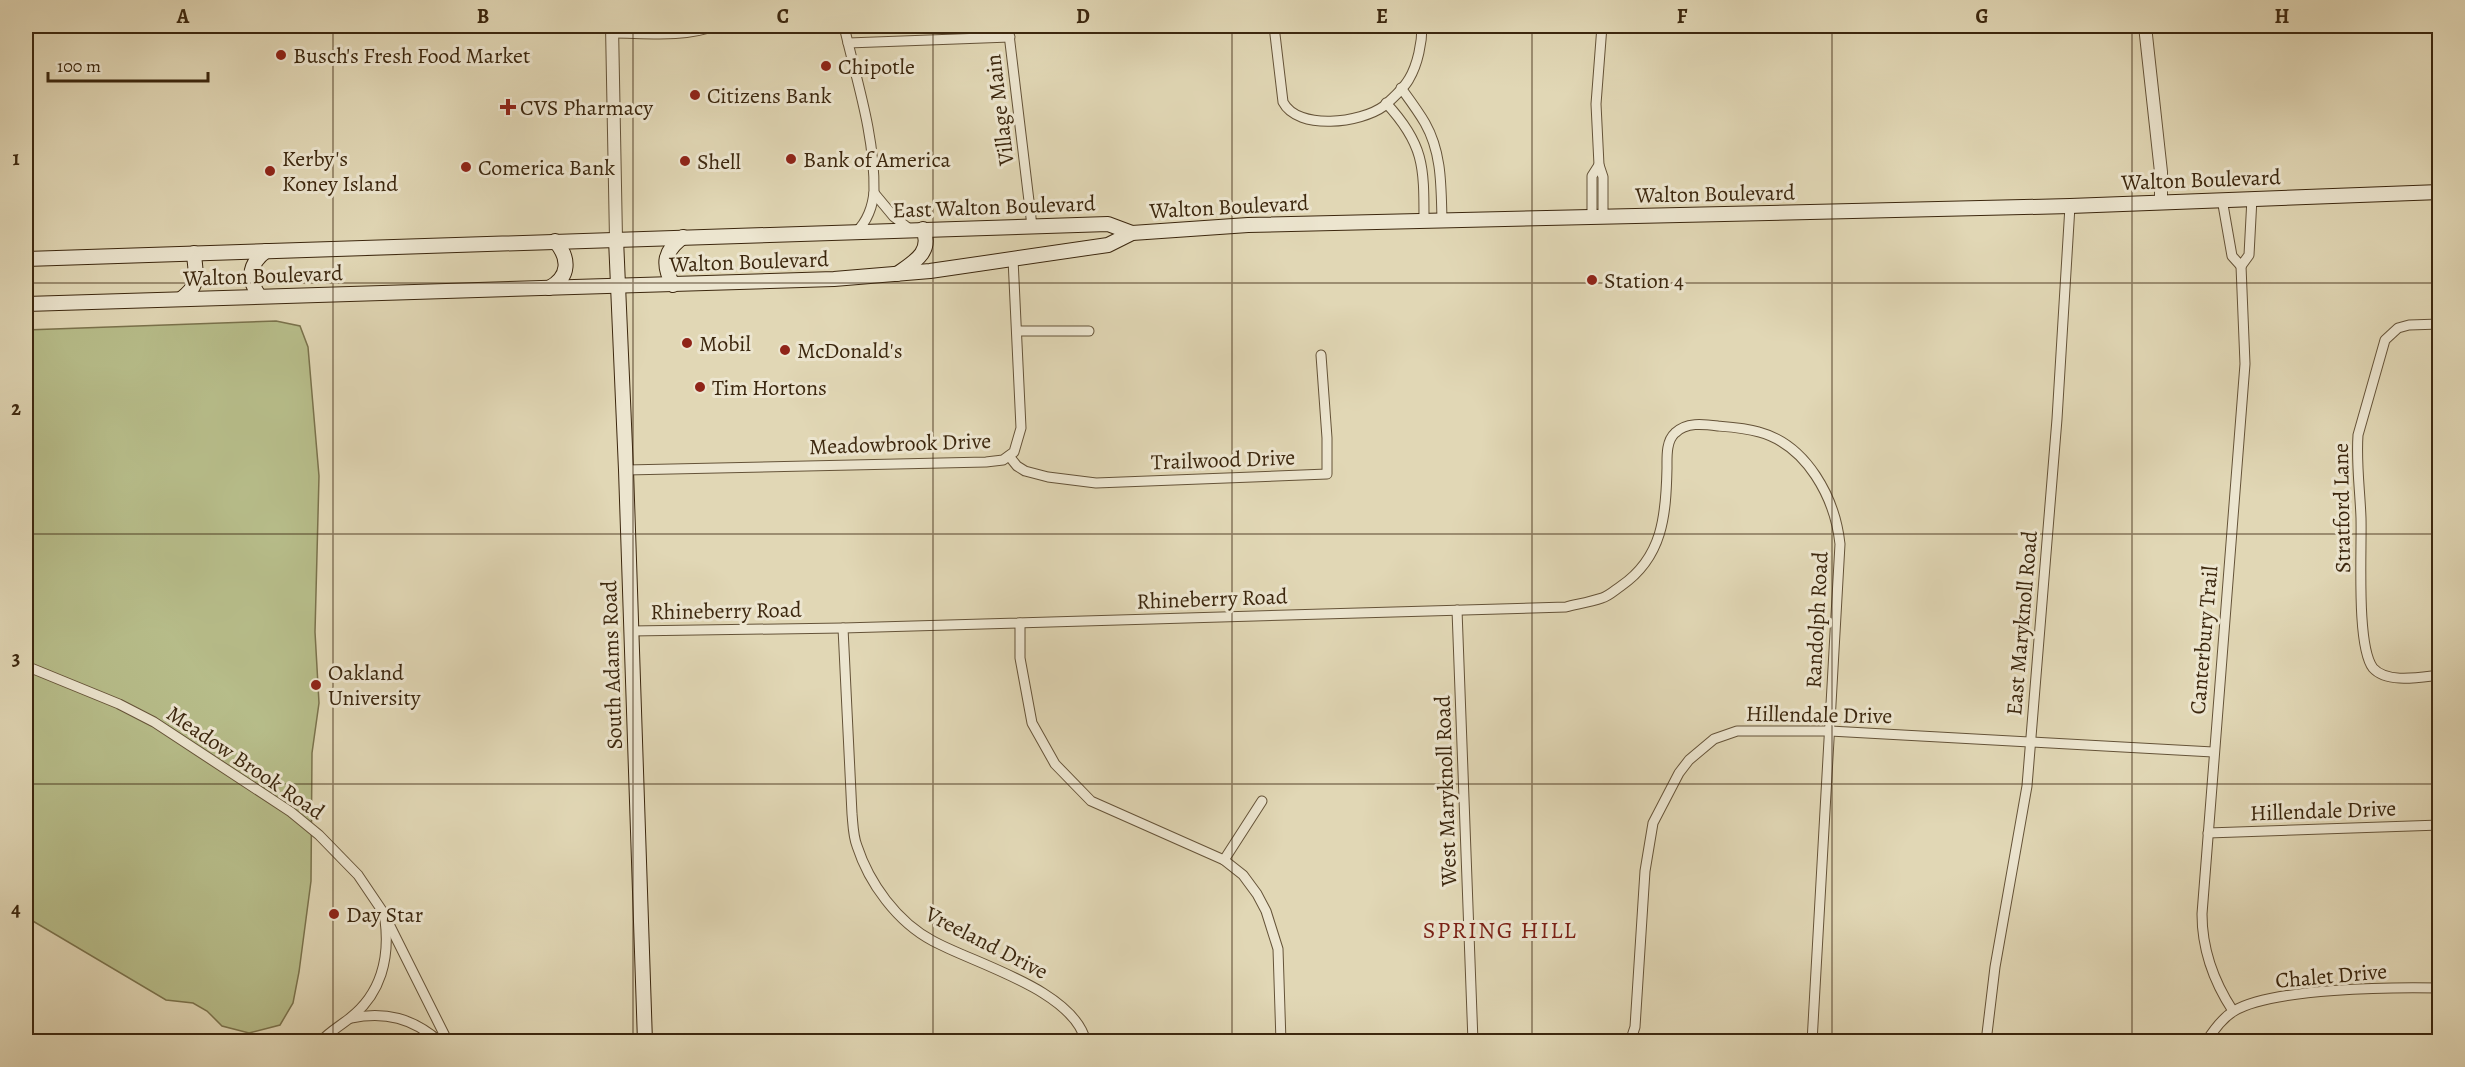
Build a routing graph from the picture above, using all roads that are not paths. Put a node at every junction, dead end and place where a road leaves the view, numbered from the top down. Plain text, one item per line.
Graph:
1 (714, 26) edge
2 (844, 26) edge
3 (1008, 26) edge
4 (1274, 26) edge
5 (1422, 26) edge
6 (1602, 26) edge
7 (2145, 26) edge
8 (612, 29) edge
9 (1010, 37) junction
10 (848, 43) junction
11 (1401, 88) junction
12 (1386, 103) junction
13 (874, 193) junction
14 (2439, 193) edge
15 (2252, 198) junction
16 (2222, 199) junction
17 (2161, 201) junction
18 (2070, 206) junction
19 (1598, 216) junction
20 (1424, 220) junction
21 (1442, 220) junction
22 (1052, 225) junction
23 (1032, 226) junction
24 (917, 229) junction
25 (856, 232) junction
26 (1132, 232) junction
27 (683, 237) junction
28 (616, 239) junction
29 (555, 242) junction
30 (266, 251) junction
31 (194, 253) junction
32 (1048, 254) junction
33 (26, 259) edge
34 (1013, 259) junction
35 (2241, 266) junction
36 (895, 275) junction
37 (673, 285) junction
38 (618, 286) junction
39 (549, 288) junction
40 (259, 296) junction
41 (181, 299) junction
42 (26, 304) edge
43 (2439, 324) edge
44 (1017, 331) junction
45 (1089, 331) dead end
46 (1321, 355) dead end
47 (1673, 434) joint
48 (1009, 456) junction
49 (626, 470) junction
50 (1457, 610) junction
51 (1020, 623) junction
52 (843, 628) junction
53 (631, 631) junction
54 (26, 666) edge
55 (2439, 675) edge
56 (1830, 731) junction
57 (2031, 743) junction
58 (2213, 752) junction
59 (1262, 801) dead end
60 (2439, 825) edge
61 (2208, 833) junction
62 (1224, 860) junction
63 (383, 912) junction
64 (2439, 988) edge
65 (2234, 1011) junction
66 (349, 1018) junction
67 (320, 1041) edge
68 (440, 1041) edge
69 (448, 1041) edge
70 (645, 1041) edge
71 (1086, 1041) edge
72 (1281, 1041) edge
73 (1473, 1041) edge
74 (1630, 1041) edge
75 (1812, 1041) edge
76 (1986, 1041) edge
77 (2206, 1041) edge

1 - 8 street
2 - 10 street
3 - 9 street, Village Main
4 - 12 street
5 - 11 street
6 - 19 street
7 - 17 street
8 - 28 street
9 - 10 street
9 - 23 street, Village Main
10 - 13 street
11 - 12 street
11 - 21 street
12 - 20 street
13 - 24 street
13 - 25 street
14 - 15 main road, Walton Boulevard
15 - 16 main road, Walton Boulevard
15 - 35 street, Canterbury Trail
16 - 17 main road, Walton Boulevard
16 - 35 street, Canterbury Trail
17 - 18 main road, Walton Boulevard
18 - 19 main road, Walton Boulevard
18 - 57 street, East Maryknoll Road
19 - 21 main road, Walton Boulevard
20 - 21 main road, Walton Boulevard
20 - 26 main road, Walton Boulevard
22 - 23 main road, East Walton Boulevard
22 - 26 main road, East Walton Boulevard
22 - 32 main road
23 - 24 main road, East Walton Boulevard
24 - 25 main road, East Walton Boulevard
24 - 36 main road
25 - 27 main road, Walton Boulevard
26 - 32 main road, Walton Boulevard
27 - 28 main road, Walton Boulevard
27 - 37 main road
28 - 29 main road, Walton Boulevard
28 - 38 main road, South Adams Road
29 - 30 main road, Walton Boulevard
29 - 39 main road
30 - 31 main road, Walton Boulevard
30 - 40 main road
31 - 33 main road, Walton Boulevard
31 - 41 main road
32 - 34 main road, Walton Boulevard
34 - 36 main road, Walton Boulevard
34 - 44 street, Meadowbrook Drive
35 - 58 street, Canterbury Trail
36 - 37 main road, Walton Boulevard
37 - 38 main road, Walton Boulevard
38 - 39 main road, Walton Boulevard
38 - 49 main road, South Adams Road
39 - 40 main road, Walton Boulevard
40 - 41 main road, Walton Boulevard
41 - 42 main road, Walton Boulevard
43 - 55 street, Stratford Lane
44 - 45 street
44 - 48 street, Meadowbrook Drive
46 - 48 street, Trailwood Drive
47 - 50 street, Rhineberry Road
47 - 56 street, Randolph Road
48 - 49 street, Meadowbrook Drive
49 - 53 main road, South Adams Road
50 - 51 street, Rhineberry Road
50 - 73 street, West Maryknoll Road
51 - 52 street, Rhineberry Road
51 - 62 street
52 - 53 street, Rhineberry Road
52 - 71 street, Vreeland Drive
53 - 70 main road, South Adams Road
54 - 63 street, Meadow Brook Road
56 - 57 street, Hillendale Drive
56 - 74 street, Hillendale Drive
56 - 75 street, Randolph Road
57 - 58 street, Hillendale Drive
57 - 76 street, East Maryknoll Road
58 - 61 street, Canterbury Trail
59 - 62 street
60 - 61 street, Hillendale Drive
61 - 65 street, Canterbury Trail
62 - 72 street
63 - 66 street
63 - 69 street, Meadow Brook Road
64 - 65 street, Chalet Drive
65 - 77 street, Chalet Drive
66 - 67 street
66 - 68 street

